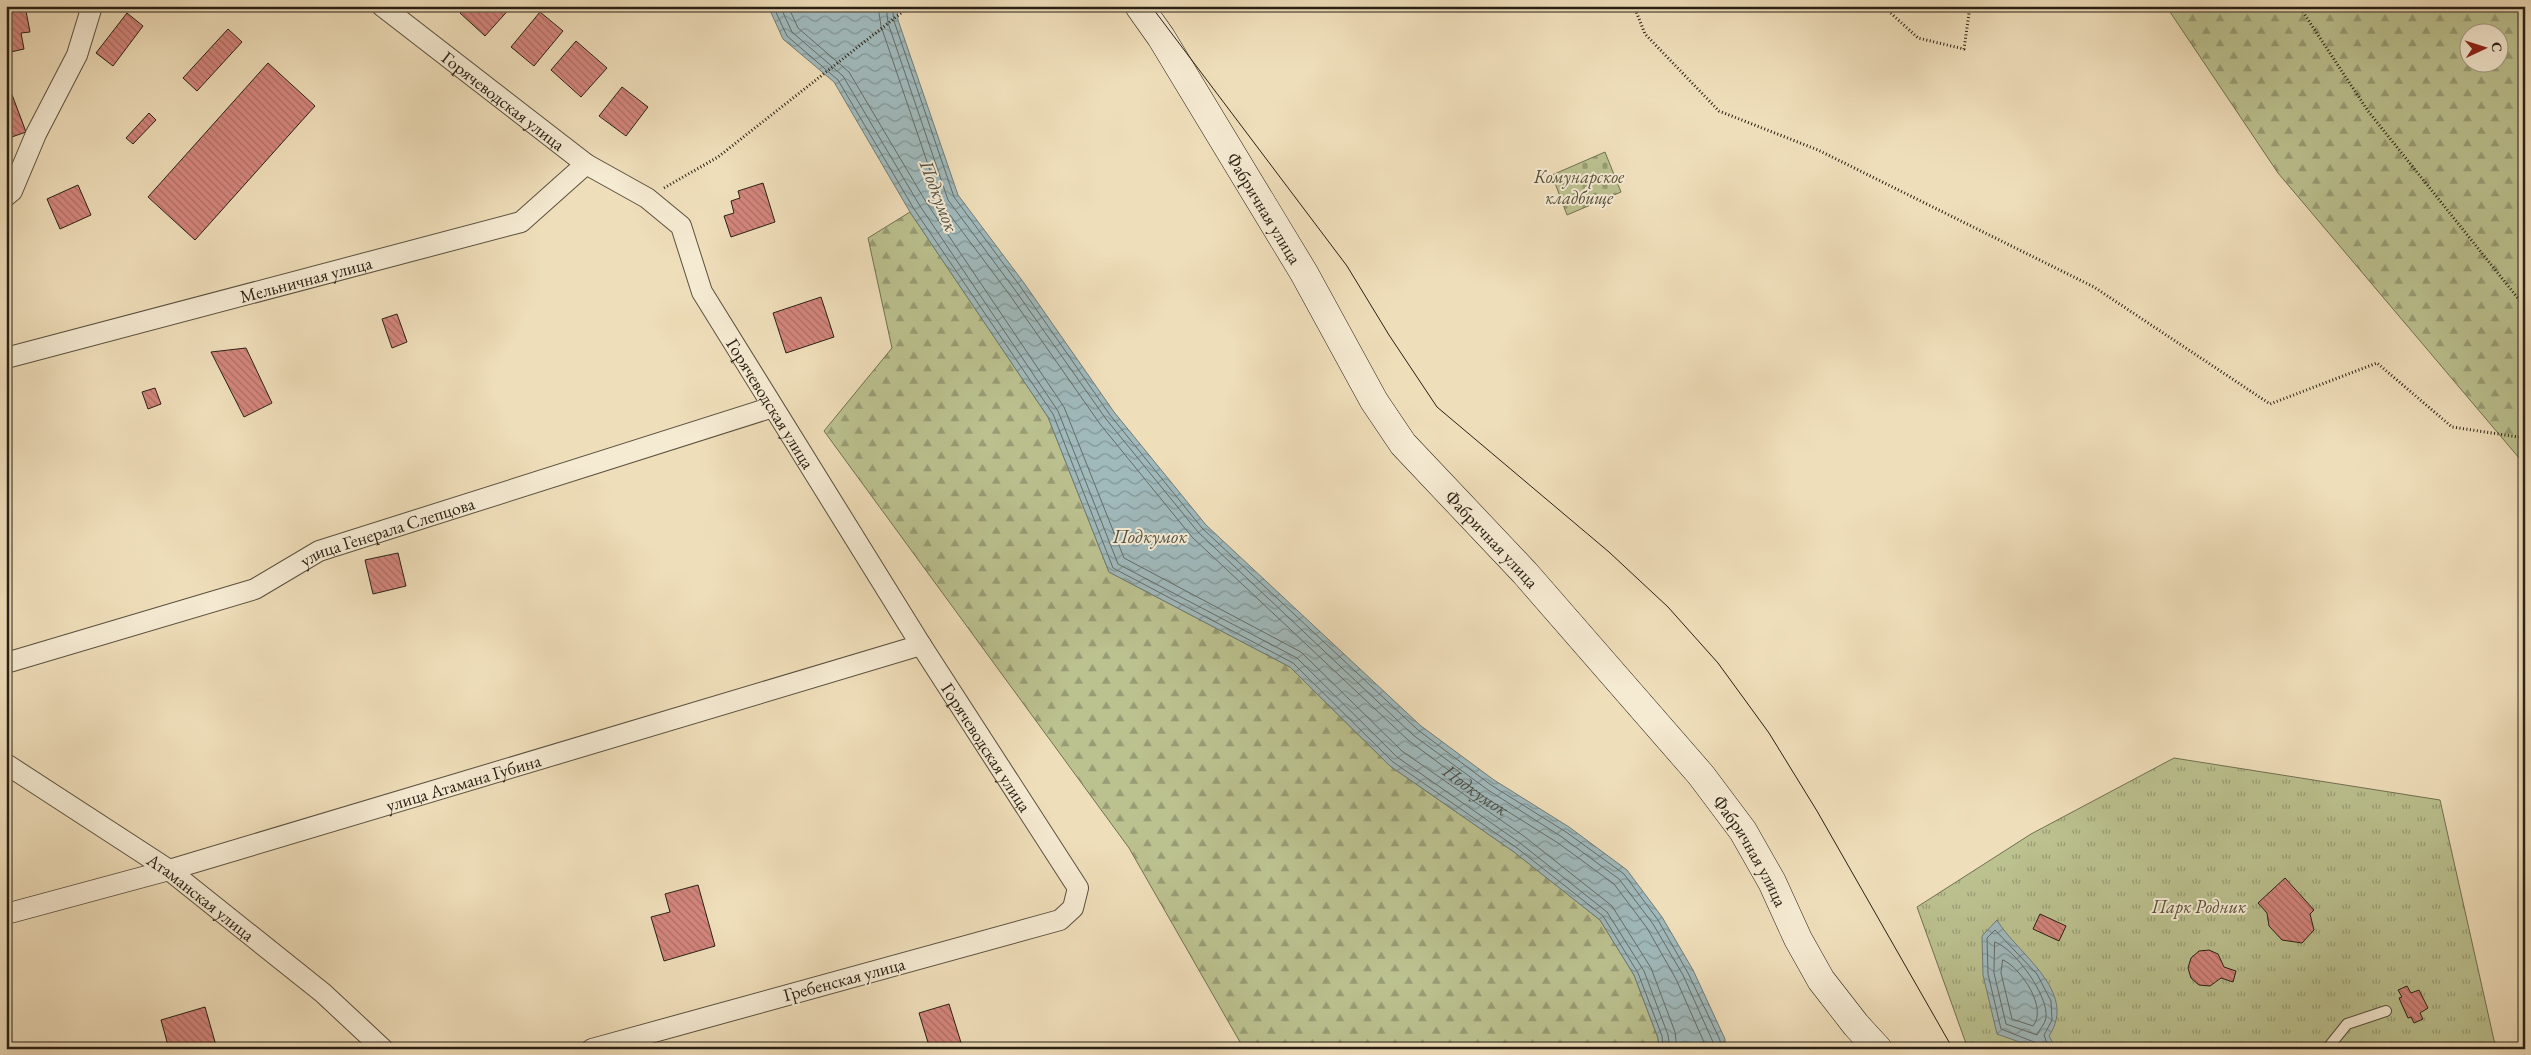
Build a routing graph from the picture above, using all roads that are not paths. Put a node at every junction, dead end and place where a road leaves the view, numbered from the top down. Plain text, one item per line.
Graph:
1 (92, 6) edge
2 (382, 6) edge
3 (1139, 6) edge
4 (586, 164) junction
5 (6, 196) edge
6 (6, 358) edge
7 (773, 408) junction
8 (921, 645) junction
9 (6, 663) edge
10 (6, 764) edge
11 (169, 870) junction
12 (1078, 888) joint
13 (6, 914) edge
14 (2386, 1011) dead end
15 (383, 1049) edge
16 (592, 1049) edge
17 (1878, 1049) edge
18 (2327, 1049) edge

1 - 5 street
2 - 4 street, Горячеводская улица
3 - 17 main road, Фабричная улица
4 - 6 street, Мельничная улица
4 - 7 street, Горячеводская улица
7 - 8 street, Горячеводская улица
7 - 9 street, улица Генерала Слепцова
8 - 11 street, улица Атамана Губина
8 - 12 street, Горячеводская улица
10 - 11 street, Атаманская улица
11 - 13 street, улица Атамана Губина
11 - 15 street, Атаманская улица
12 - 16 street, Гребенская улица
14 - 18 lane

